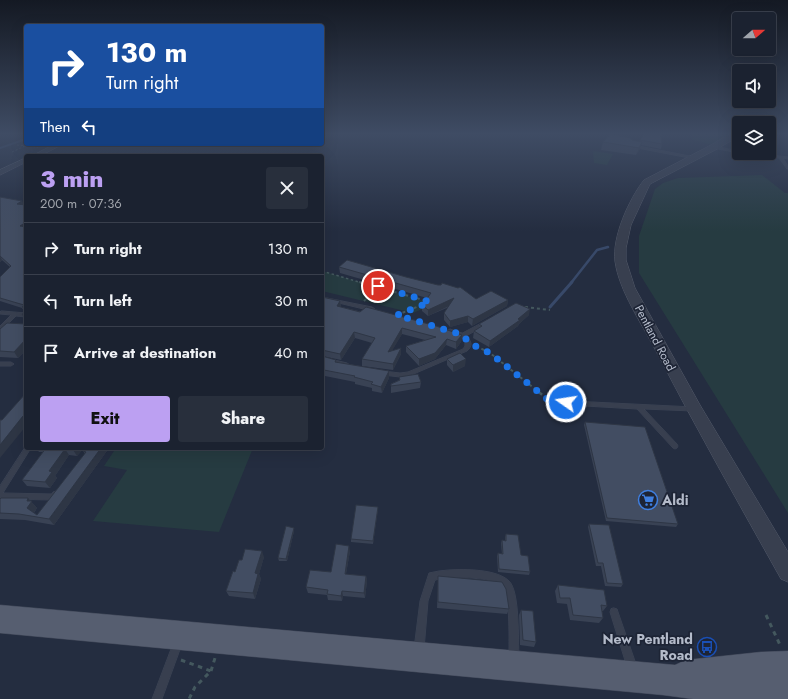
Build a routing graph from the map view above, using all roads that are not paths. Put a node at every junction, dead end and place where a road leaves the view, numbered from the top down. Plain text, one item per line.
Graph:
1 (13, 167) edge
2 (678, 167) edge
3 (0, 173) edge
4 (324, 298) edge
5 (2, 313) dead end
6 (15, 314) junction
7 (24, 315) edge
8 (397, 315) edge
9 (489, 321) edge
10 (0, 328) edge
11 (441, 329) edge
12 (463, 335) junction
13 (324, 358) edge
14 (0, 364) edge
15 (11, 364) dead end
16 (351, 365) edge
17 (373, 371) edge
18 (551, 402) road end
19 (638, 406) junction
20 (694, 409) junction
21 (675, 446) dead end
22 (27, 450) edge
23 (1, 488) edge
24 (59, 491) edge
25 (0, 496) edge
26 (788, 572) edge
27 (614, 612) dead end
28 (0, 619) edge
29 (176, 646) junction
30 (418, 656) junction
31 (785, 657) edge
32 (515, 665) junction
33 (648, 678) junction
34 (788, 697) edge
35 (157, 699) edge

1 - 3 street
2 - 20 street, Pentland Road
4 - 8 lane
5 - 6 lane
6 - 7 lane
6 - 10 lane
9 - 12 lane
11 - 12 lane
12 - 17 lane
13 - 16 lane
14 - 15 lane
18 - 19 lane
19 - 20 lane
19 - 21 lane
20 - 26 street, Pentland Road
22 - 23 lane
24 - 25 lane
27 - 33 lane
28 - 29 main road
29 - 30 main road
29 - 35 lane
30 - 32 main road
30 - 32 lane
31 - 33 main road
32 - 33 main road
33 - 34 main road

